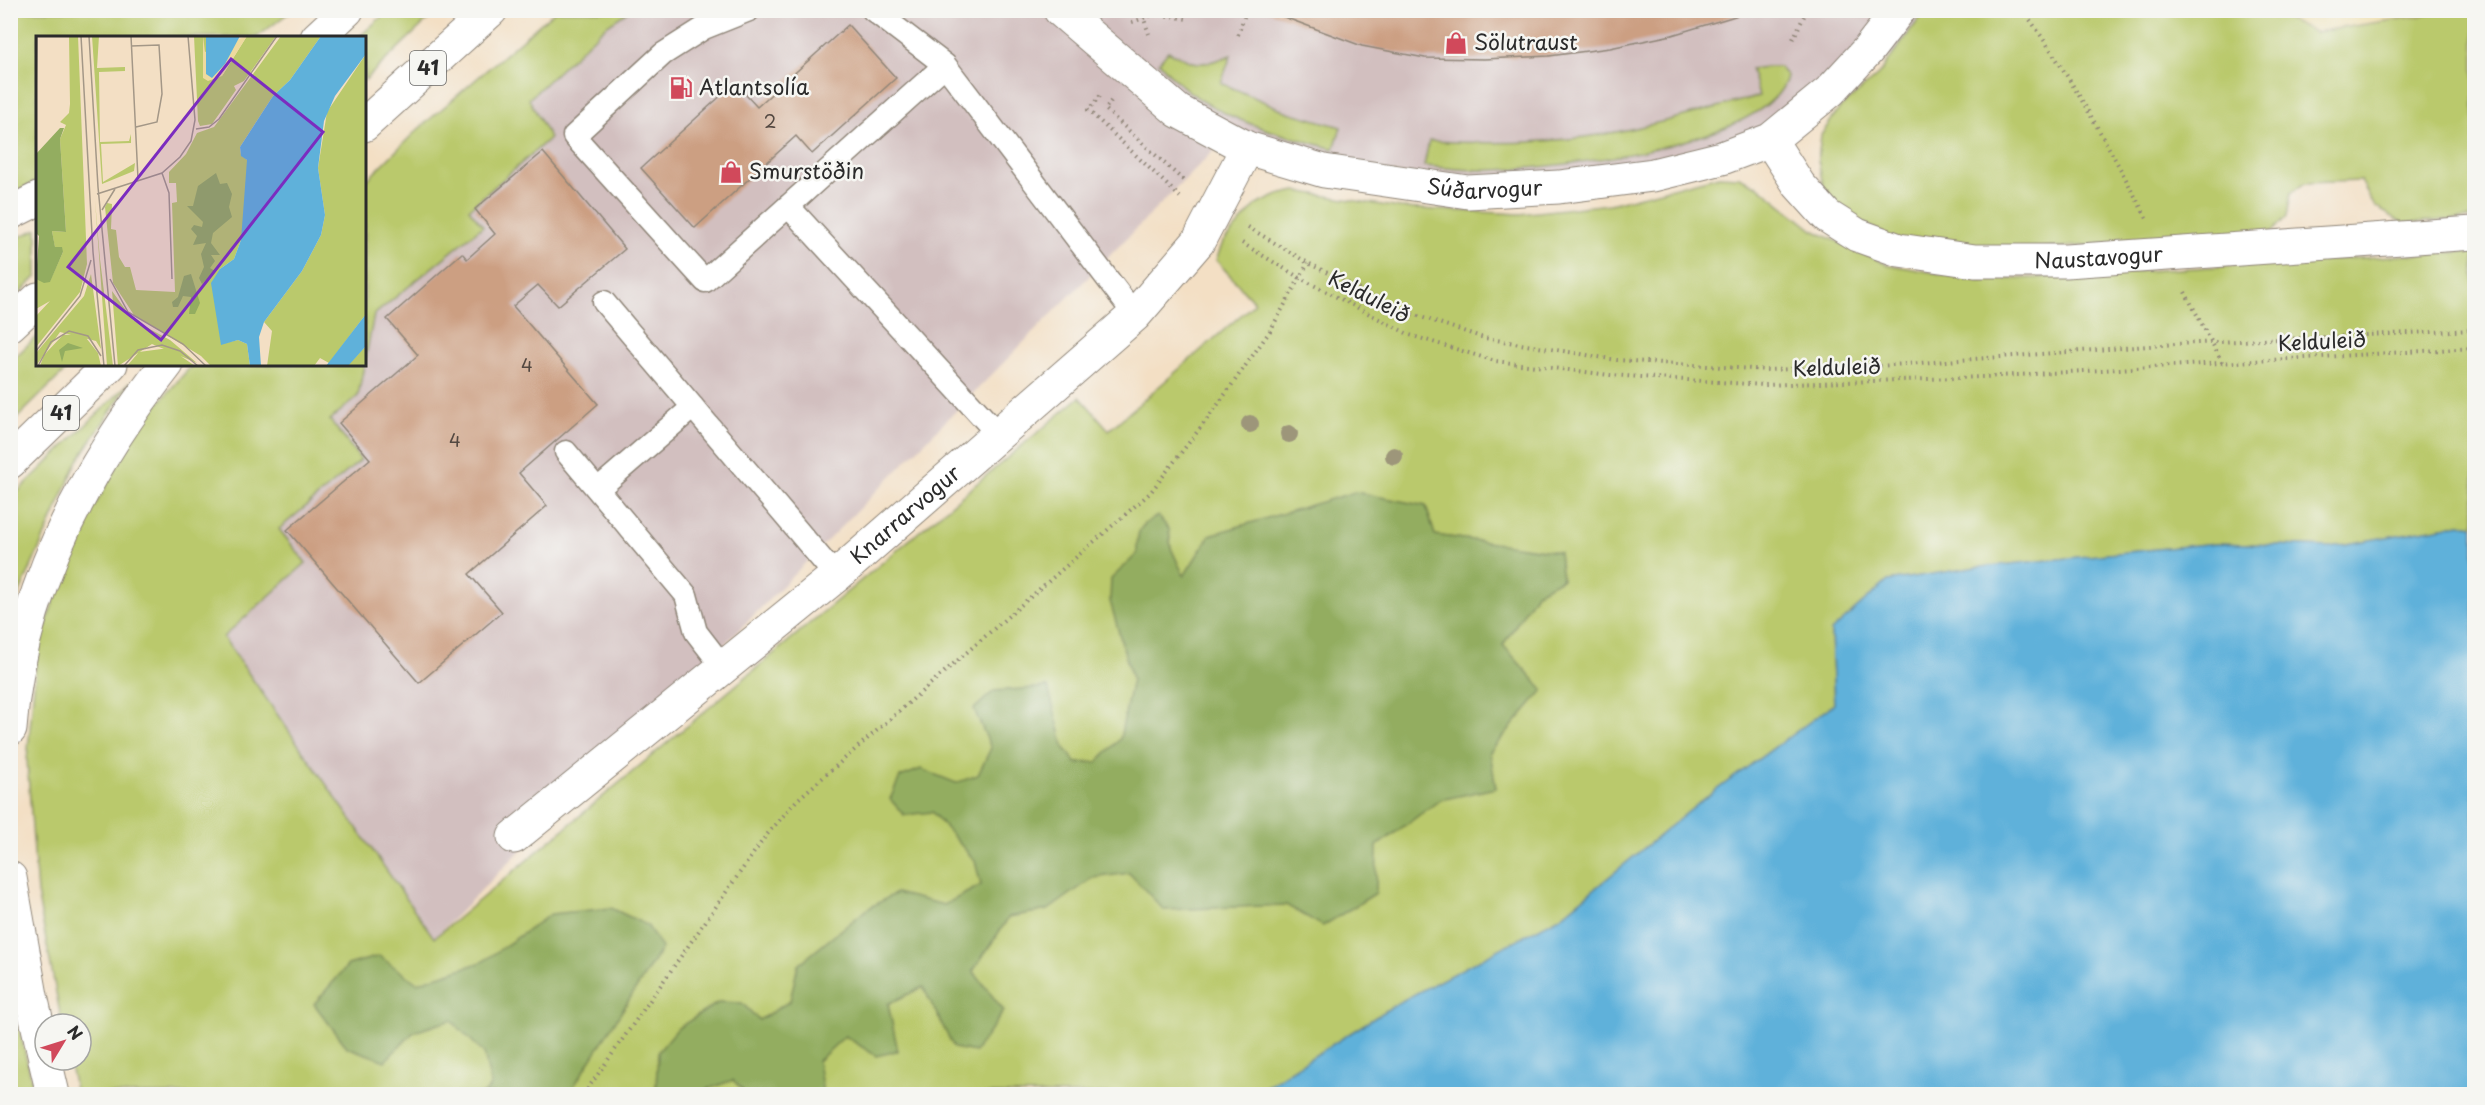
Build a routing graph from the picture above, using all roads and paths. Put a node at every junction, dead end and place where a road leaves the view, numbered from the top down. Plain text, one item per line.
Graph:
1 (347, 10) edge
2 (491, 10) edge
3 (749, 10) edge
4 (873, 10) edge
5 (1060, 10) edge
6 (1808, 10) edge
7 (1899, 10) edge
8 (2024, 10) edge
9 (1246, 11) edge
10 (1188, 19) dead end
11 (1132, 22) dead end
12 (319, 36) edge
13 (1238, 36) dead end
14 (1793, 39) dead end
15 (945, 65) junction
16 (1106, 88) dead end
17 (1116, 94) dead end
18 (366, 123) edge
19 (1770, 140) junction
20 (1247, 148) junction
21 (1189, 185) dead end
22 (36, 200) edge
23 (1186, 202) dead end
24 (788, 206) junction
25 (10, 213) edge
26 (1239, 221) dead end
27 (2475, 233) edge
28 (1238, 240) dead end
29 (2166, 255) junction
30 (1308, 262) junction
31 (1300, 278) junction
32 (36, 301) edge
33 (604, 302) dead end
34 (1135, 315) junction
35 (10, 325) edge
36 (2475, 330) edge
37 (2213, 343) junction
38 (2475, 348) edge
39 (2223, 362) junction
40 (109, 366) edge
41 (166, 366) edge
42 (693, 407) junction
43 (998, 434) junction
44 (566, 452) dead end
45 (10, 462) edge
46 (598, 489) junction
47 (836, 576) junction
48 (723, 667) junction
49 (10, 729) edge
50 (514, 837) dead end
51 (10, 878) edge
52 (35, 1012) edge
53 (48, 1072) edge
54 (53, 1095) edge
55 (584, 1095) edge

1 - 12 main road
2 - 18 main road, 41
3 - 24 lane
4 - 15 lane
5 - 20 main road, Súðarvogur
6 - 14 path
7 - 19 main road, Súðarvogur
8 - 29 path
9 - 13 path
10 - 11 path
15 - 24 lane
15 - 34 lane
16 - 23 path
17 - 21 path
19 - 20 main road, Súðarvogur
19 - 29 main road, Naustavogur
20 - 34 main road, Knarrarvogur
22 - 25 main road
24 - 43 lane
26 - 30 path, Kelduleið
27 - 29 main road, Naustavogur
28 - 31 path, Kelduleið
29 - 37 path
30 - 31 path
30 - 37 path, Kelduleið
31 - 39 path, Kelduleið
31 - 55 path
32 - 35 main road
33 - 42 lane
34 - 43 main road, Knarrarvogur
36 - 37 path, Kelduleið
37 - 39 path
38 - 39 path, Kelduleið
40 - 45 main road, 41
41 - 49 main road
42 - 46 lane
42 - 47 lane
43 - 47 main road, Knarrarvogur
44 - 46 lane
46 - 48 lane
47 - 48 main road, Knarrarvogur
48 - 50 main road, Knarrarvogur
51 - 52 main road
53 - 54 main road

